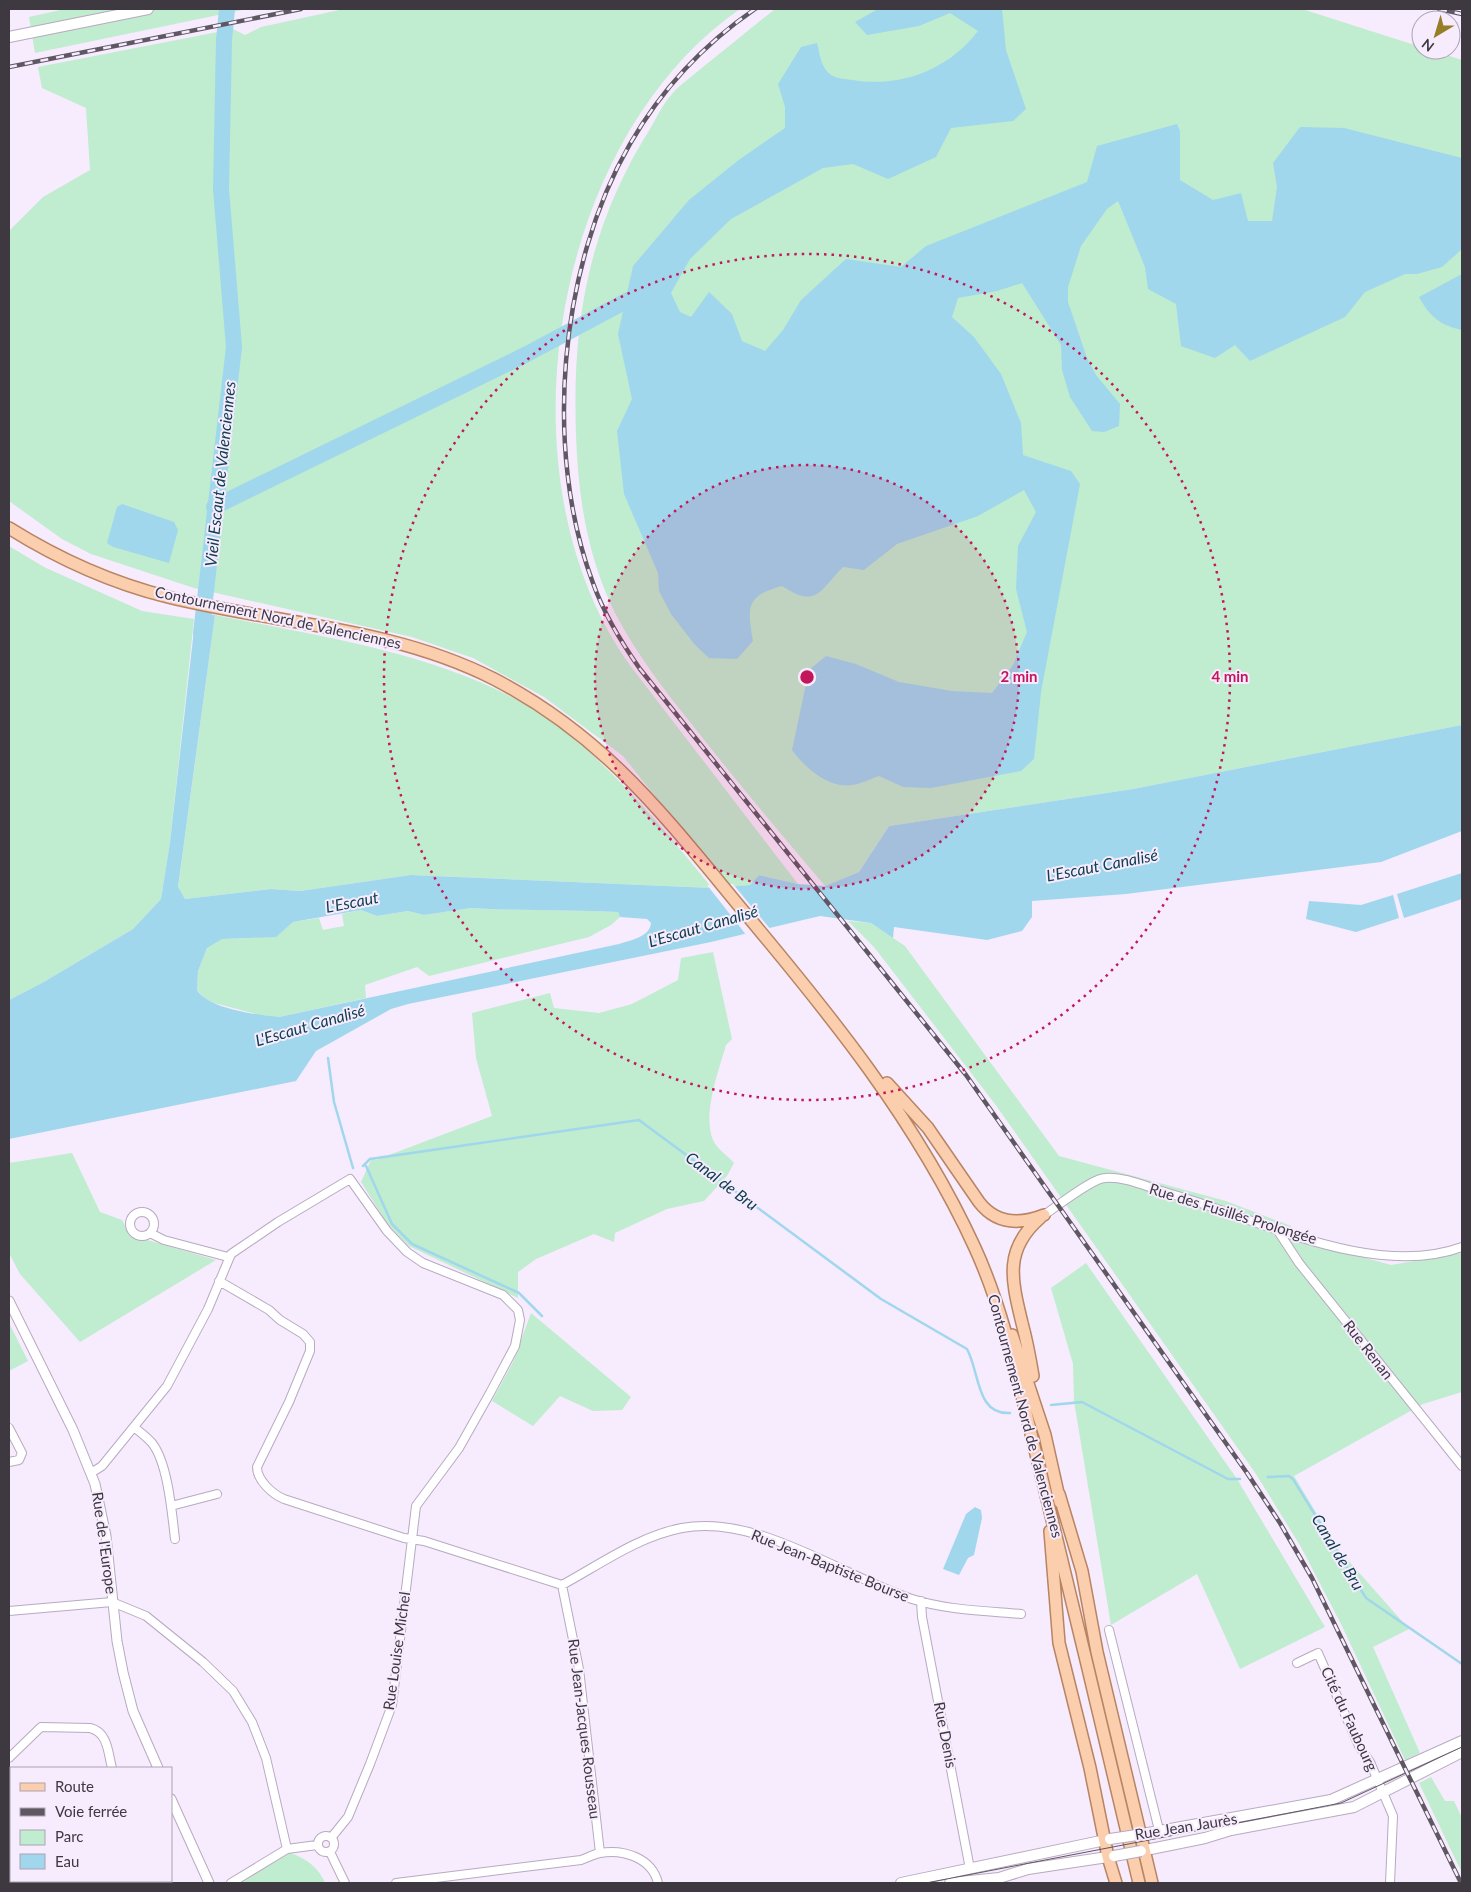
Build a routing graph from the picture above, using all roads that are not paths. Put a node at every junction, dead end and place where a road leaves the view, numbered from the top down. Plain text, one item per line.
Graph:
1 (148, 9) edge
2 (9, 37) edge
3 (9, 528) edge
4 (855, 1049) junction
5 (1044, 1215) junction
6 (1278, 1231) junction
7 (150, 1233) dead end
8 (1462, 1247) edge
9 (228, 1257) junction
10 (219, 1281) junction
11 (995, 1298) junction
12 (9, 1301) edge
13 (134, 1427) junction
14 (9, 1428) edge
15 (1045, 1435) junction
16 (9, 1462) edge
17 (1462, 1466) edge
18 (91, 1473) junction
19 (217, 1494) dead end
20 (1059, 1494) junction
21 (171, 1506) junction
22 (1049, 1507) junction
23 (175, 1539) dead end
24 (410, 1540) junction
25 (562, 1585) junction
26 (112, 1602) junction
27 (922, 1602) junction
28 (9, 1611) edge
29 (1074, 1613) junction
30 (1021, 1614) dead end
31 (1109, 1630) dead end
32 (1297, 1662) dead end
33 (1462, 1742) edge
34 (1462, 1752) edge
35 (9, 1758) edge
36 (112, 1767) edge
37 (158, 1767) edge
38 (1377, 1780) junction
39 (1383, 1794) junction
40 (172, 1801) edge
41 (1159, 1830) junction
42 (1139, 1834) junction
43 (331, 1838) junction
44 (1108, 1840) junction
45 (317, 1845) junction
46 (286, 1849) junction
47 (1143, 1850) junction
48 (330, 1852) junction
49 (600, 1853) junction
50 (1111, 1857) junction
51 (970, 1868) junction
52 (209, 1883) edge
53 (231, 1883) edge
54 (345, 1883) edge
55 (396, 1883) edge
56 (658, 1883) edge
57 (901, 1883) edge
58 (950, 1883) edge
59 (1116, 1883) edge
60 (1139, 1883) edge
61 (1152, 1883) edge
62 (1390, 1883) edge

1 - 2 main road
3 - 4 main road, Contournement Nord de Valenciennes
4 - 5 main road
4 - 11 main road, Contournement Nord de Valenciennes
5 - 6 street, Rue des Fusillés Prolongée
5 - 15 main road
6 - 8 street, Rue des Fusillés Prolongée
6 - 17 street, Rue Renan
7 - 9 street
9 - 10 street
9 - 24 street
10 - 13 street
10 - 24 street
11 - 15 main road
11 - 22 main road, Contournement Nord de Valenciennes
12 - 18 street, Rue de l'Europe
13 - 18 street
13 - 21 street
14 - 16 street
15 - 20 main road
18 - 26 street, Rue de l'Europe
19 - 21 street
20 - 29 main road
20 - 42 main road
21 - 23 street
22 - 29 main road, Contournement Nord de Valenciennes
22 - 44 main road
24 - 25 street
24 - 43 street, Rue Louise Michel
25 - 27 street, Rue Jean-Baptiste Bourse
25 - 49 street, Rue Jean-Jacques Rousseau
26 - 28 street
26 - 37 street, Rue de l'Europe
26 - 46 street
27 - 30 street, Rue Jean-Baptiste Bourse
27 - 51 street, Rue Denis
29 - 60 main road, Contournement Nord de Valenciennes
31 - 41 street
32 - 38 street, Cité du Faubourg
33 - 38 main road, Rue Jean Jaurès
34 - 39 main road, Rue Jean Jaurès
35 - 36 street
38 - 39 street
38 - 41 main road, Rue Jean Jaurès
39 - 47 main road, Rue Jean Jaurès
39 - 62 street
40 - 52 street
41 - 42 main road, Rue Jean Jaurès
42 - 44 main road, Rue Jean Jaurès, bridge
42 - 47 main road
43 - 45 street
43 - 48 street
44 - 50 main road
44 - 51 main road, Rue Jean Jaurès
45 - 46 street
45 - 48 street
46 - 53 street
47 - 50 main road, Rue Jean Jaurès, bridge
47 - 61 main road
48 - 54 street
49 - 55 street
49 - 56 street
50 - 58 main road, Rue Jean Jaurès
50 - 59 main road
51 - 57 main road, Rue Jean Jaurès

